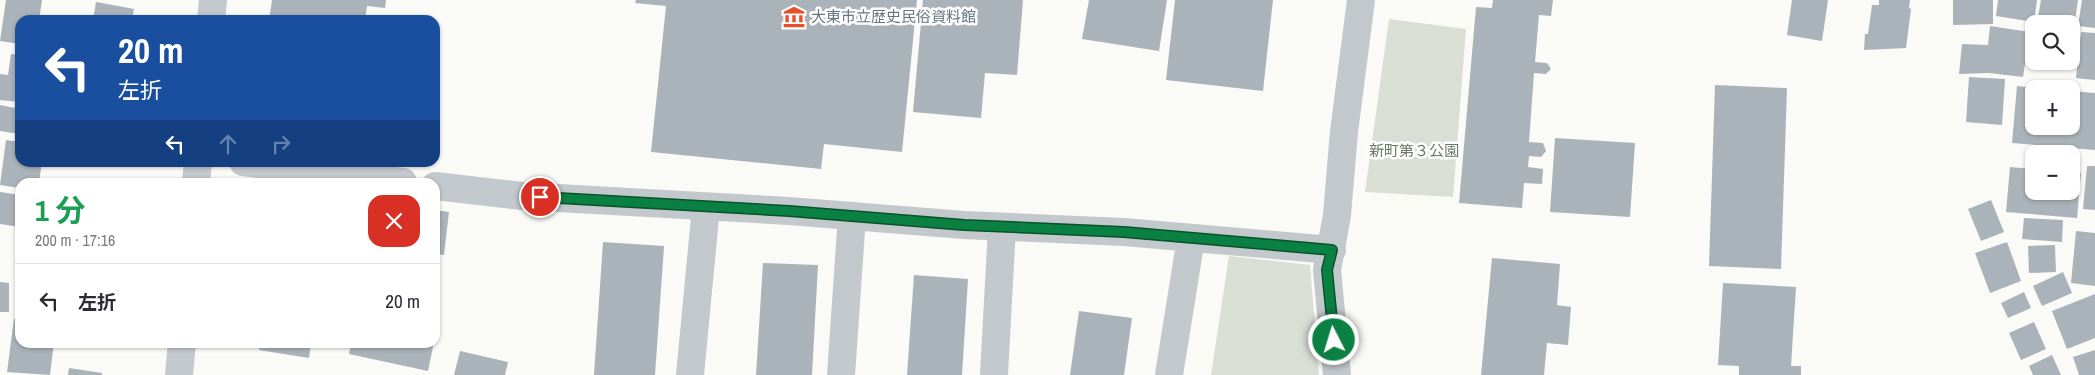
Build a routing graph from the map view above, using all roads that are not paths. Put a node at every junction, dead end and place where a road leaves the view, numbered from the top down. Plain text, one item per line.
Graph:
1 (213, 0) edge
2 (1361, 0) edge
3 (212, 15) edge
4 (283, 167) edge
5 (371, 178) edge
6 (440, 187) edge
7 (706, 207) junction
8 (852, 216) junction
9 (1002, 226) junction
10 (1191, 238) junction
11 (1332, 250) junction
12 (181, 348) edge
13 (179, 375) edge
14 (690, 375) edge
15 (841, 375) edge
16 (994, 375) edge
17 (1169, 375) edge
18 (1336, 375) edge

1 - 3 street
2 - 11 street
4 - 5 street
6 - 7 street
7 - 8 street
7 - 14 street
8 - 9 street
8 - 15 street
9 - 10 street
9 - 16 street
10 - 11 street
10 - 17 street
11 - 18 street
12 - 13 street

